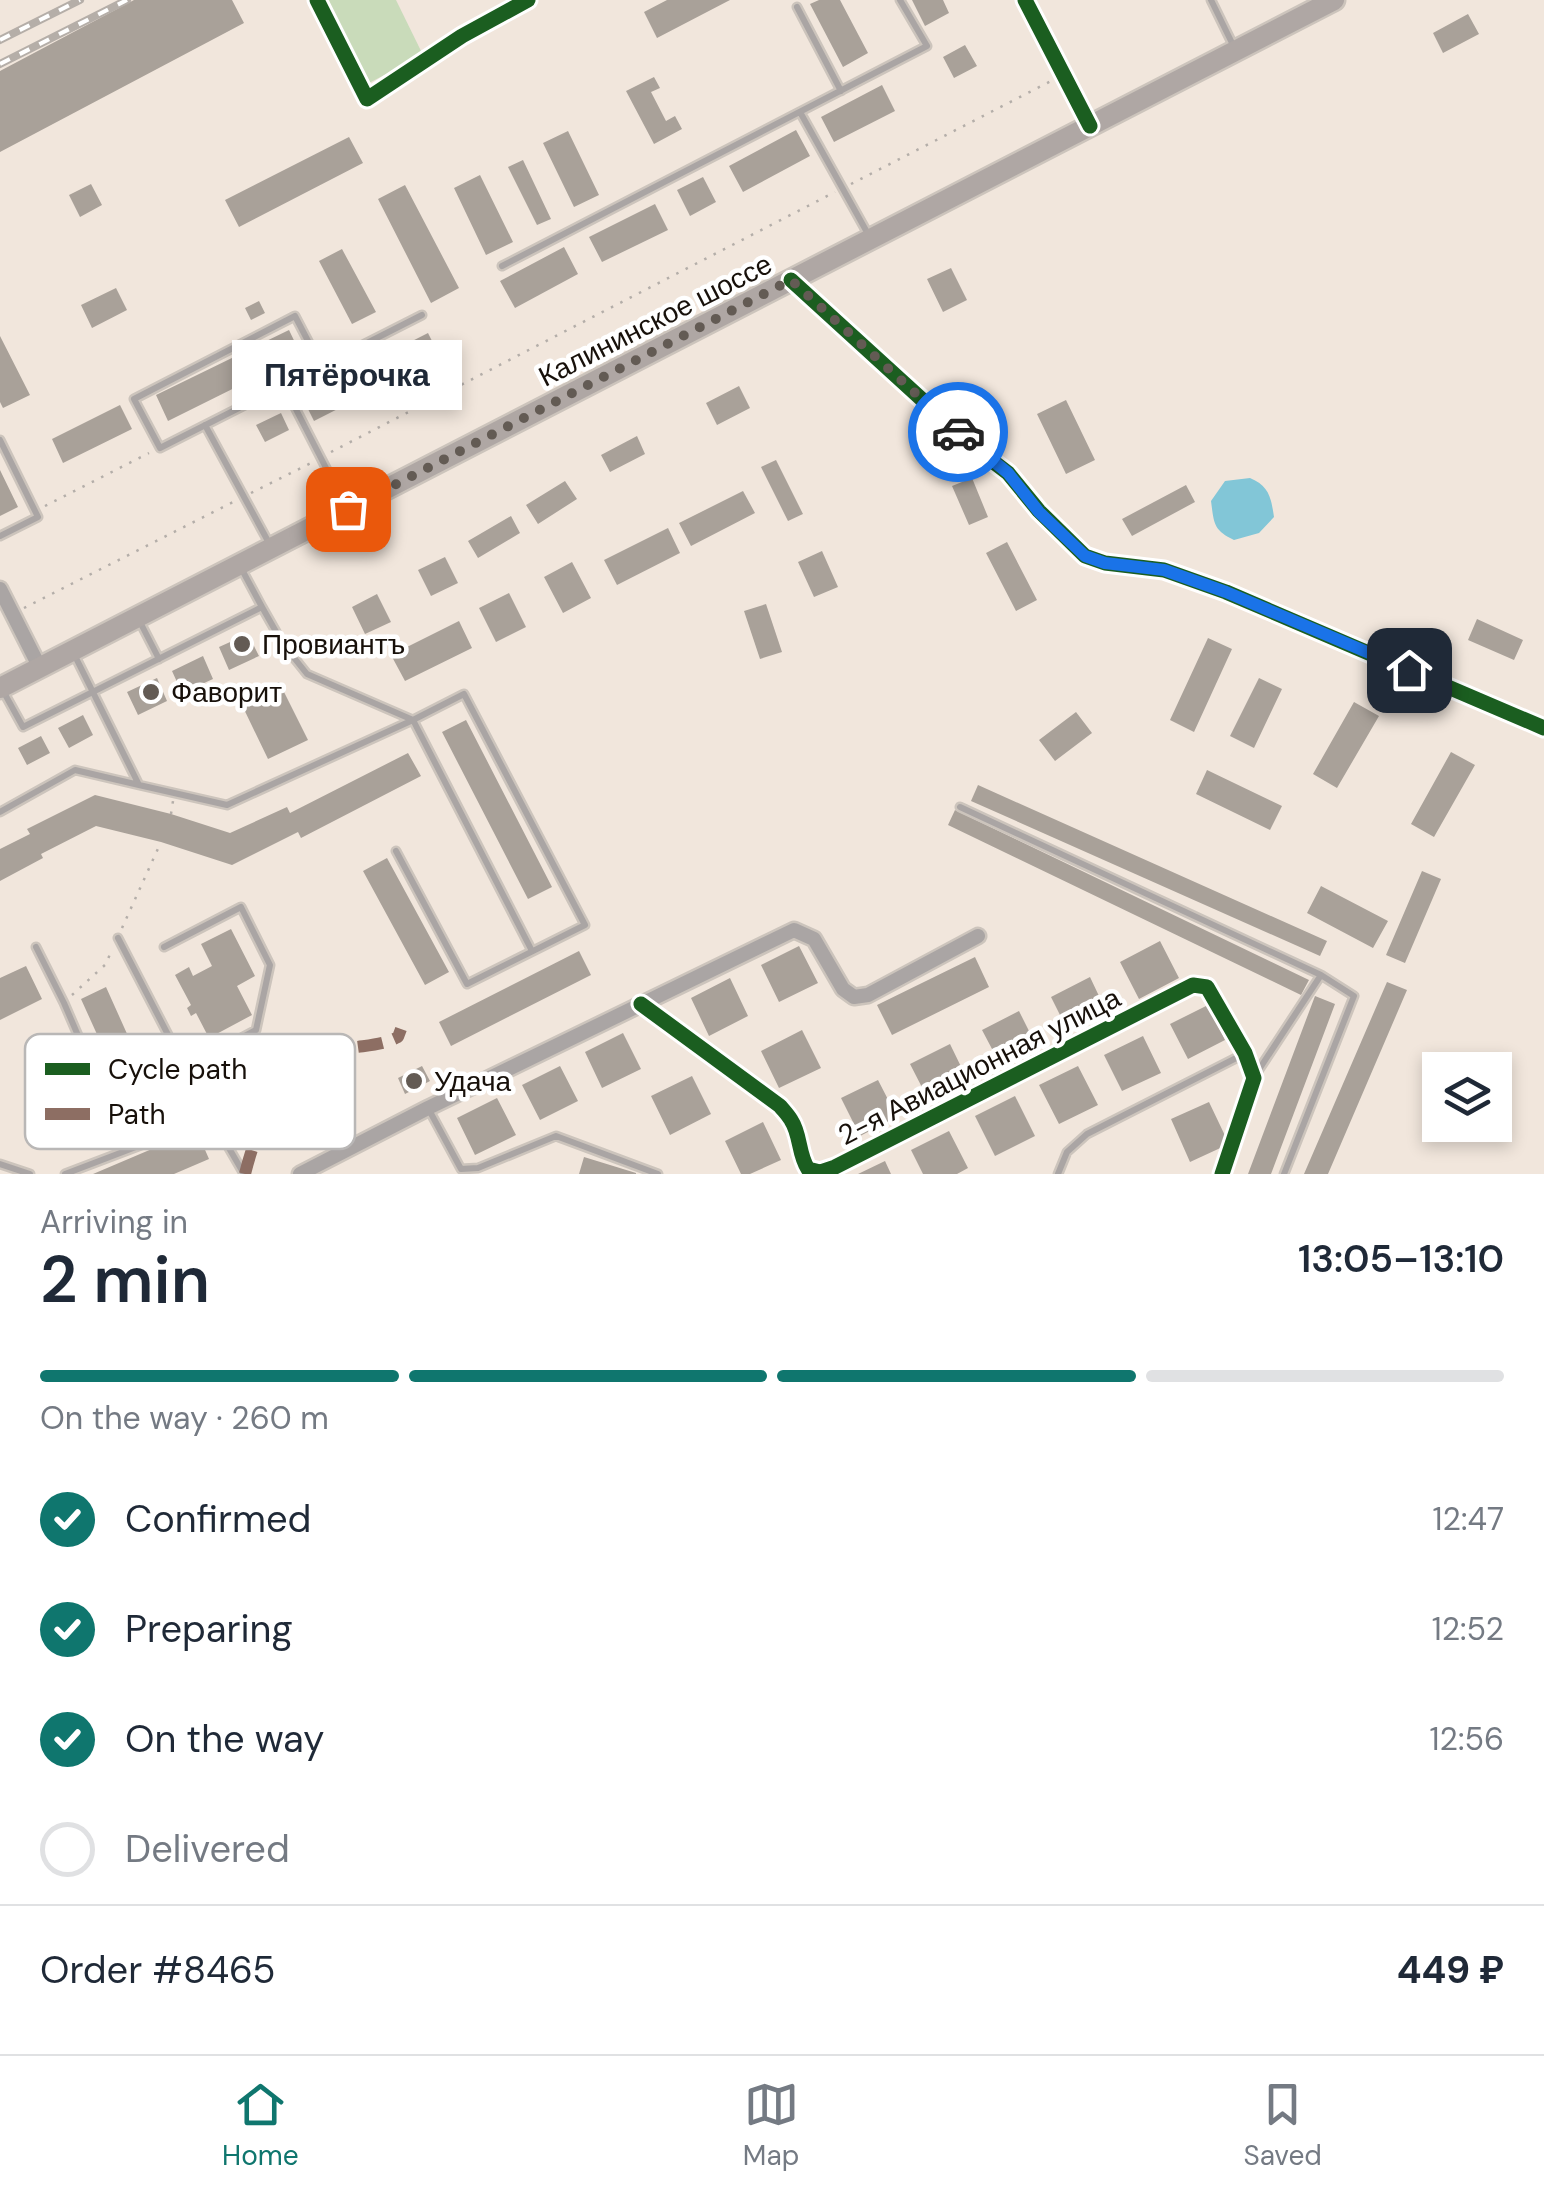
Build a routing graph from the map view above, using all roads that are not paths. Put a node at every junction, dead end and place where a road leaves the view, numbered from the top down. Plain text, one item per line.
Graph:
1 (316, 0) edge
2 (528, 0) edge
3 (900, 0) edge
4 (1025, 0) edge
5 (1211, 0) edge
6 (1334, 0) edge
7 (797, 7) dead end
8 (1236, 51) junction
9 (841, 91) junction
10 (800, 112) junction
11 (1090, 126) junction
12 (871, 239) junction
13 (502, 266) dead end
14 (791, 280) junction
15 (422, 315) dead end
16 (321, 366) junction
17 (284, 386) junction
18 (205, 425) junction
19 (0, 440) edge
20 (348, 509) junction
21 (0, 536) edge
22 (272, 548) junction
23 (240, 565) junction
24 (0, 589) edge
25 (262, 607) junction
26 (138, 617) junction
27 (73, 651) junction
28 (159, 659) junction
29 (40, 668) junction
30 (1, 688) edge
31 (93, 692) junction
32 (413, 720) junction
33 (1544, 728) edge
34 (139, 785) junction
35 (960, 807) dead end
36 (0, 812) edge
37 (396, 851) dead end
38 (978, 936) dead end
39 (118, 938) dead end
40 (36, 947) dead end
41 (164, 947) dead end
42 (532, 951) junction
43 (1320, 975) junction
44 (641, 1004) junction
45 (77, 1034) edge
46 (167, 1034) edge
47 (249, 1034) edge
48 (1245, 1053) junction
49 (1254, 1078) junction
50 (428, 1108) junction
51 (355, 1146) edge
52 (229, 1149) edge
53 (348, 1149) edge
54 (126, 1150) edge
55 (0, 1164) edge
56 (460, 1172) edge
57 (807, 1172) edge
58 (30, 1174) edge
59 (65, 1174) edge
60 (244, 1174) edge
61 (300, 1174) edge
62 (658, 1174) edge
63 (1058, 1174) edge
64 (1222, 1174) edge
65 (1284, 1174) edge

1 - 2 street
3 - 9 lane
4 - 11 street
5 - 8 lane
6 - 8 main road, Калининское шоссе
7 - 9 lane
8 - 11 main road, Калининское шоссе
9 - 10 lane
10 - 12 lane
10 - 13 lane
11 - 12 main road, Калининское шоссе
12 - 14 main road, Калининское шоссе
14 - 20 main road, Калининское шоссе
14 - 33 street
15 - 16 lane
16 - 17 lane
16 - 18 lane
17 - 18 lane
17 - 20 lane
18 - 22 lane
19 - 21 lane
20 - 22 main road, Калининское шоссе
22 - 23 main road, Калининское шоссе
23 - 25 lane
23 - 26 main road, Калининское шоссе
24 - 29 street
25 - 28 lane
25 - 32 lane
26 - 27 main road, Калининское шоссе
26 - 28 lane
27 - 29 main road, Калининское шоссе
27 - 31 lane
28 - 31 lane
29 - 30 main road, Калининское шоссе
30 - 31 lane
31 - 34 lane
32 - 34 lane
32 - 42 lane
32 - 42 lane
34 - 36 lane
35 - 43 lane
37 - 42 lane
38 - 44 street
39 - 46 lane
40 - 45 lane
41 - 47 lane
43 - 49 lane
43 - 65 lane
44 - 50 street
44 - 57 street, 2-я Авиационная улица
48 - 49 street, 2-я Авиационная улица
48 - 57 street, 2-я Авиационная улица
48 - 63 lane
49 - 64 street
50 - 51 street
50 - 56 lane
52 - 60 lane
53 - 61 street
54 - 59 lane
55 - 58 lane
56 - 62 lane

